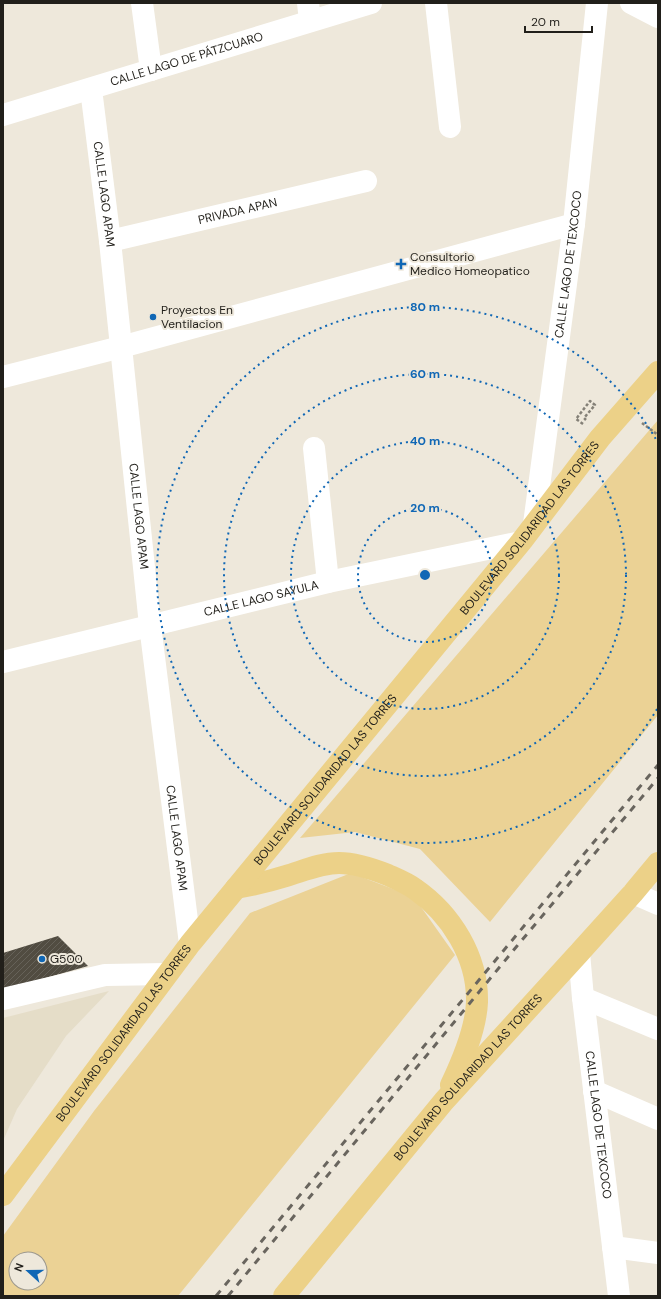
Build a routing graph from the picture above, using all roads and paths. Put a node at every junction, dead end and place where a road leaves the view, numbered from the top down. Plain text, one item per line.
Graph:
1 (142, 3) edge
2 (371, 3) edge
3 (436, 3) edge
4 (597, 3) edge
5 (631, 3) edge
6 (309, 12) edge
7 (658, 17) edge
8 (151, 70) junction
9 (91, 89) junction
10 (3, 115) edge
11 (450, 127) dead end
12 (366, 181) dead end
13 (574, 224) junction
14 (110, 241) junction
15 (122, 347) junction
16 (658, 372) edge
17 (3, 378) edge
18 (584, 418) dead end
19 (576, 419) dead end
20 (640, 421) dead end
21 (658, 436) edge
22 (314, 448) dead end
23 (534, 524) junction
24 (521, 542) junction
25 (328, 582) junction
26 (150, 625) junction
27 (3, 662) edge
28 (658, 863) edge
29 (236, 888) junction
30 (633, 893) junction
31 (658, 904) edge
32 (190, 944) junction
33 (579, 953) junction
34 (168, 974) junction
35 (583, 998) junction
36 (3, 999) edge
37 (658, 1029) edge
38 (594, 1091) junction
39 (444, 1101) junction
40 (658, 1119) edge
41 (4, 1192) edge
42 (613, 1247) junction
43 (658, 1253) edge
44 (284, 1296) edge
45 (619, 1296) edge

1 - 8 street
2 - 6 street, CALLE LAGO DE PÁTZCUARO
3 - 11 street
4 - 13 street, CALLE LAGO DE TEXCOCO
5 - 7 street
6 - 8 street, CALLE LAGO DE PÁTZCUARO
8 - 9 street, CALLE LAGO DE PÁTZCUARO
9 - 10 street, CALLE LAGO DE PÁTZCUARO
9 - 14 street, CALLE LAGO APAM
12 - 14 street, PRIVADA APAN
13 - 15 street
13 - 23 street, CALLE LAGO DE TEXCOCO
14 - 15 street, CALLE LAGO APAM
15 - 17 street
15 - 26 street, CALLE LAGO APAM
16 - 23 main road, BOULEVARD SOLIDARIDAD LAS TORRES
18 - 19 path
20 - 21 path
22 - 25 street
23 - 24 main road, BOULEVARD SOLIDARIDAD LAS TORRES
24 - 25 street, CALLE LAGO SAYULA
24 - 29 main road, BOULEVARD SOLIDARIDAD LAS TORRES
25 - 26 street, CALLE LAGO SAYULA
26 - 27 street, CALLE LAGO SAYULA
26 - 32 street, CALLE LAGO APAM
28 - 30 main road, BOULEVARD SOLIDARIDAD LAS TORRES
29 - 32 main road, BOULEVARD SOLIDARIDAD LAS TORRES
29 - 39 main road
30 - 31 street
30 - 33 main road, BOULEVARD SOLIDARIDAD LAS TORRES
32 - 34 main road, BOULEVARD SOLIDARIDAD LAS TORRES
33 - 35 street, CALLE LAGO DE TEXCOCO
33 - 39 main road, BOULEVARD SOLIDARIDAD LAS TORRES
34 - 36 street
34 - 41 main road, BOULEVARD SOLIDARIDAD LAS TORRES
35 - 37 street
35 - 38 street, CALLE LAGO DE TEXCOCO
38 - 40 street
38 - 42 street, CALLE LAGO DE TEXCOCO
39 - 44 main road, BOULEVARD SOLIDARIDAD LAS TORRES
42 - 43 street
42 - 45 street, CALLE LAGO DE TEXCOCO

